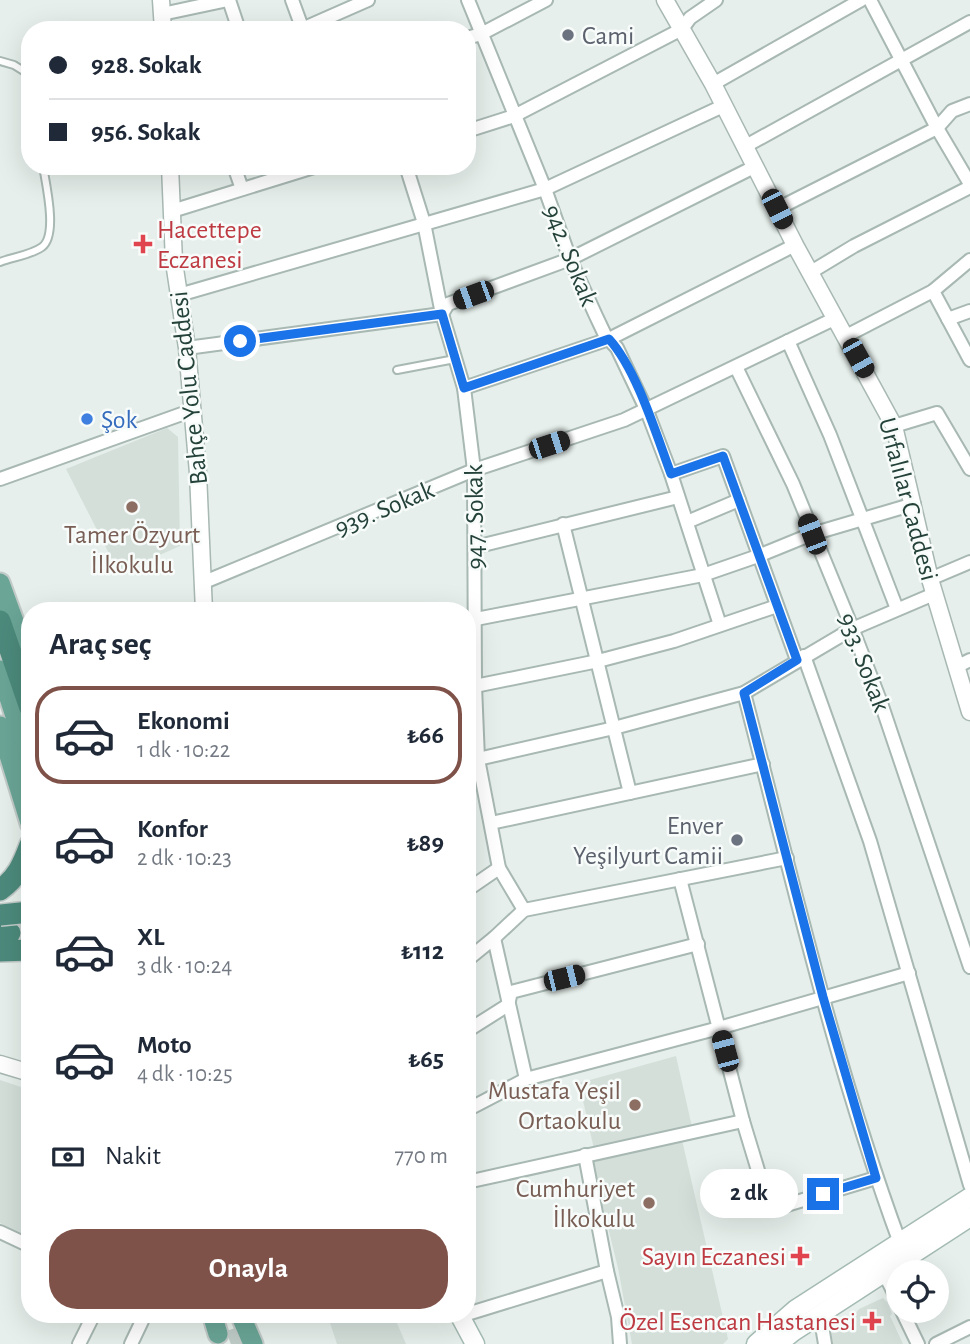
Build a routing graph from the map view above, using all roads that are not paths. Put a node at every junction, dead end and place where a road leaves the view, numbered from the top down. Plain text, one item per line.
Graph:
1 (229, 0) edge
2 (292, 0) edge
3 (368, 0) edge
4 (468, 0) edge
5 (547, 0) edge
6 (665, 0) edge
7 (716, 0) edge
8 (861, 0) edge
9 (870, 0) edge
10 (162, 15) edge
11 (236, 21) edge
12 (299, 21) edge
13 (320, 21) edge
14 (970, 22) edge
15 (682, 29) junction
16 (481, 34) junction
17 (476, 35) edge
18 (902, 60) junction
19 (0, 61) edge
20 (21, 69) edge
21 (713, 84) junction
22 (970, 104) edge
23 (723, 106) junction
24 (514, 116) junction
25 (476, 128) edge
26 (937, 128) junction
27 (744, 147) junction
28 (754, 167) junction
29 (44, 175) edge
30 (170, 175) edge
31 (237, 175) edge
32 (288, 175) edge
33 (409, 175) edge
34 (970, 186) edge
35 (242, 189) junction
36 (545, 189) junction
37 (777, 209) junction
38 (172, 211) junction
39 (424, 223) junction
40 (795, 245) junction
41 (570, 259) junction
42 (970, 260) edge
43 (0, 262) edge
44 (811, 272) junction
45 (933, 291) junction
46 (179, 295) junction
47 (970, 311) edge
48 (442, 314) junction
49 (836, 318) junction
50 (948, 319) junction
51 (846, 336) junction
52 (609, 339) junction
53 (788, 341) junction
54 (187, 348) junction
55 (455, 359) junction
56 (970, 360) edge
57 (736, 367) junction
58 (397, 370) dead end
59 (464, 388) junction
60 (193, 411) junction
61 (647, 411) junction
62 (894, 426) junction
63 (970, 469) edge
64 (474, 470) junction
65 (671, 474) junction
66 (0, 478) edge
67 (678, 497) junction
68 (739, 500) junction
69 (914, 504) junction
70 (863, 519) junction
71 (687, 522) junction
72 (563, 524) junction
73 (812, 534) junction
74 (475, 547) junction
75 (758, 556) junction
76 (970, 562) edge
77 (703, 575) junction
78 (0, 583) edge
79 (202, 583) junction
80 (932, 587) junction
81 (583, 599) junction
82 (203, 602) edge
83 (476, 602) edge
84 (777, 606) junction
85 (897, 609) junction
86 (476, 619) edge
87 (0, 621) edge
88 (720, 625) junction
89 (852, 629) junction
90 (21, 640) edge
91 (801, 658) junction
92 (598, 662) junction
93 (963, 664) edge
94 (0, 670) edge
95 (21, 682) edge
96 (476, 686) edge
97 (744, 693) junction
98 (969, 707) edge
99 (476, 710) edge
100 (0, 726) edge
101 (614, 728) junction
102 (21, 734) edge
103 (478, 759) junction
104 (763, 764) junction
105 (630, 793) junction
106 (21, 794) edge
107 (491, 823) junction
108 (787, 858) junction
109 (21, 868) edge
110 (499, 868) junction
111 (680, 879) junction
112 (476, 884) edge
113 (0, 890) edge
114 (0, 903) edge
115 (21, 908) edge
116 (524, 910) junction
117 (494, 939) junction
118 (698, 944) junction
119 (476, 953) edge
120 (970, 967) edge
121 (909, 973) junction
122 (823, 997) junction
123 (508, 1005) junction
124 (476, 1025) edge
125 (719, 1028) junction
126 (0, 1064) edge
127 (21, 1070) edge
128 (526, 1079) junction
129 (476, 1105) edge
130 (743, 1121) junction
131 (585, 1155) junction
132 (876, 1178) junction
133 (476, 1180) edge
134 (970, 1185) edge
135 (970, 1197) edge
136 (970, 1217) edge
137 (0, 1232) edge
138 (21, 1242) edge
139 (900, 1242) junction
140 (607, 1271) junction
141 (884, 1273) junction
142 (886, 1277) edge
143 (476, 1311) edge
144 (820, 1314) junction
145 (90, 1323) edge
146 (141, 1323) edge
147 (231, 1323) edge
148 (466, 1323) edge
149 (908, 1323) edge
150 (970, 1327) edge
151 (79, 1344) edge
152 (131, 1344) edge
153 (253, 1344) tunnel mouth
154 (475, 1344) edge
155 (620, 1344) edge
156 (756, 1344) edge
157 (778, 1344) edge
158 (825, 1344) edge
159 (918, 1344) edge
160 (936, 1344) edge

1 - 10 street
1 - 11 street
2 - 12 street
3 - 13 street
4 - 16 street, 942. Sokak
5 - 16 street
6 - 15 street, Urfalılar Caddesi
7 - 15 street
8 - 21 street
9 - 18 street
14 - 18 street
15 - 21 street, Urfalılar Caddesi
15 - 24 street
16 - 17 street
16 - 24 street, 942. Sokak
18 - 26 street
18 - 27 street
19 - 20 lane
21 - 23 street, Urfalılar Caddesi
22 - 26 street
23 - 27 street, Urfalılar Caddesi
23 - 36 street
24 - 25 street
24 - 36 street, 942. Sokak
26 - 34 street
26 - 37 street
27 - 28 street, Urfalılar Caddesi
28 - 37 street, Urfalılar Caddesi
28 - 41 street
29 - 43 lane
30 - 38 street, Bahçe Yolu Caddesi
31 - 35 street
32 - 35 street
33 - 39 street, 947. Sokak
34 - 44 street
35 - 38 street
36 - 39 street
36 - 41 street, 942. Sokak
37 - 40 street, Urfalılar Caddesi
38 - 46 street, Bahçe Yolu Caddesi
39 - 46 street
39 - 48 street, 947. Sokak
40 - 44 street, Urfalılar Caddesi
40 - 52 street
41 - 48 street
41 - 52 street, 942. Sokak
42 - 45 street
44 - 49 street, Urfalılar Caddesi
45 - 50 street
45 - 51 street
46 - 54 street, Bahçe Yolu Caddesi
47 - 50 street
48 - 54 street
48 - 55 street, 947. Sokak
49 - 51 street, Urfalılar Caddesi
49 - 53 street, 939. Sokak
50 - 56 street
51 - 62 street, Urfalılar Caddesi
52 - 59 street
52 - 61 street, 942. Sokak
53 - 57 street, 939. Sokak
53 - 70 street
54 - 60 street, Bahçe Yolu Caddesi
55 - 58 lane
55 - 59 street, 947. Sokak
57 - 61 street, 939. Sokak
57 - 73 street, 933. Sokak
59 - 64 street, 947. Sokak
60 - 66 street
60 - 79 street, Bahçe Yolu Caddesi
61 - 64 street, 939. Sokak
61 - 65 street, 942. Sokak
62 - 63 street
62 - 69 street, Urfalılar Caddesi
64 - 74 street, 947. Sokak
64 - 79 street, 939. Sokak
65 - 67 street, 942. Sokak
65 - 68 street
67 - 71 street, 942. Sokak
67 - 72 street
68 - 71 street
68 - 75 street
69 - 70 street
69 - 80 street, Urfalılar Caddesi
70 - 73 street
70 - 85 street
71 - 77 street, 942. Sokak
72 - 74 street
72 - 81 street
73 - 75 street
73 - 89 street, 933. Sokak
74 - 83 street, 947. Sokak
75 - 77 street
75 - 84 street
76 - 80 street
77 - 81 street
77 - 88 street, 942. Sokak
78 - 90 main road
79 - 82 street, Bahçe Yolu Caddesi
80 - 85 street
80 - 93 street, Urfalılar Caddesi
81 - 86 street
81 - 92 street
84 - 88 street
84 - 91 street
85 - 89 street
87 - 95 highway
88 - 92 street
89 - 91 street
89 - 120 street, 933. Sokak
91 - 97 street
91 - 121 street
92 - 96 street
92 - 101 street
93 - 98 street, Urfalılar Caddesi
94 - 102 main road
97 - 101 street
97 - 104 street
99 - 103 street, 947. Sokak
100 - 106 main road
101 - 103 street
101 - 105 street
103 - 107 street, 947. Sokak
104 - 105 street
104 - 108 street
105 - 107 street
107 - 110 street, 947. Sokak
108 - 111 street
108 - 122 street
109 - 113 highway
110 - 112 street
110 - 116 street, 947. Sokak
111 - 116 street
111 - 118 street
114 - 115 highway
116 - 117 street
117 - 119 street
117 - 123 street
118 - 123 street
118 - 125 street
121 - 122 street
121 - 134 street
122 - 125 street
122 - 132 street
123 - 124 street
123 - 128 street
125 - 128 street
125 - 130 street
126 - 127 street
128 - 129 street
130 - 131 street
130 - 132 street
131 - 133 street
131 - 140 street
132 - 139 street
135 - 139 main road
136 - 141 main road
137 - 138 street
139 - 156 main road
140 - 143 street
140 - 155 street
141 - 142 street
141 - 144 main road
144 - 157 main road
144 - 158 street
145 - 151 street
146 - 152 street
147 - 153 main road
148 - 154 main road
149 - 159 street
150 - 160 street

